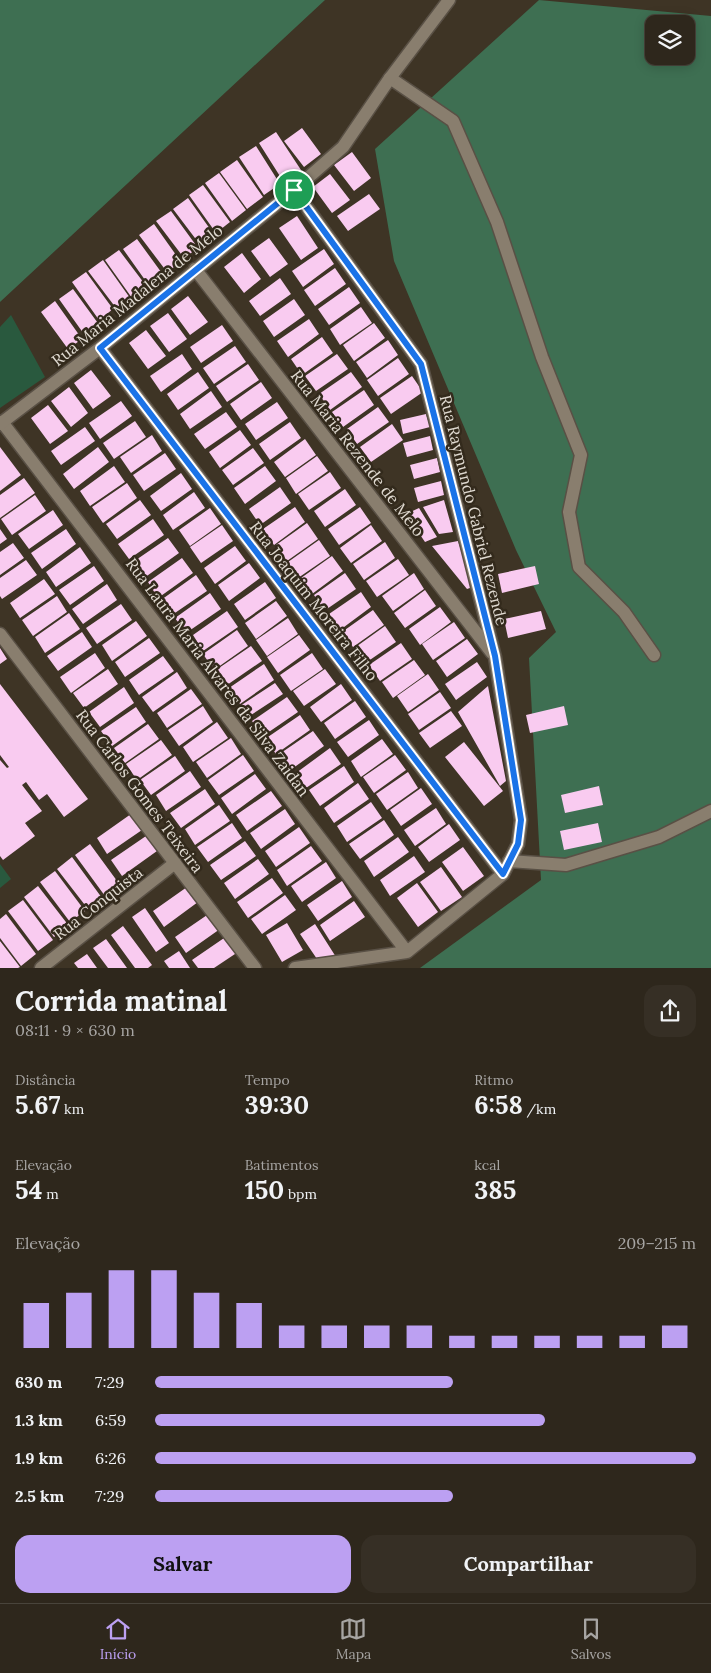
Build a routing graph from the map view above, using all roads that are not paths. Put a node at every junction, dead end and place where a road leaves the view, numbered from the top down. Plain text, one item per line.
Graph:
1 (449, 0) edge
2 (390, 78) junction
3 (294, 190) junction
4 (195, 269) junction
5 (100, 348) junction
6 (1, 423) edge
7 (0, 634) edge
8 (495, 656) junction
9 (654, 656) dead end
10 (711, 811) edge
11 (509, 861) junction
12 (175, 863) junction
13 (503, 874) junction
14 (408, 952) junction
15 (41, 968) edge
16 (255, 968) edge
17 (295, 968) edge

1 - 2 street, Rua Maria Madalena de Melo
2 - 3 street, Rua Maria Madalena de Melo
2 - 9 street
3 - 4 street, Rua Maria Madalena de Melo
3 - 8 street, Rua Raymundo Gabriel Rezende
4 - 5 street, Rua Maria Madalena de Melo
4 - 8 street, Rua Maria Rezende de Melo
5 - 6 street, Rua Maria Madalena de Melo
5 - 13 street, Rua Joaquim Moreira Filho
6 - 14 street, Rua Laura Maria Alvares da Silva Zaidan
7 - 12 street, Rua Carlos Gomes Teixeira
8 - 11 street, Rua Raymundo Gabriel Rezende
10 - 11 street
11 - 13 street, Rua Raymundo Gabriel Rezende
12 - 15 street, Rua Conquista
12 - 16 street, Rua Carlos Gomes Teixeira
13 - 14 street
14 - 17 street

